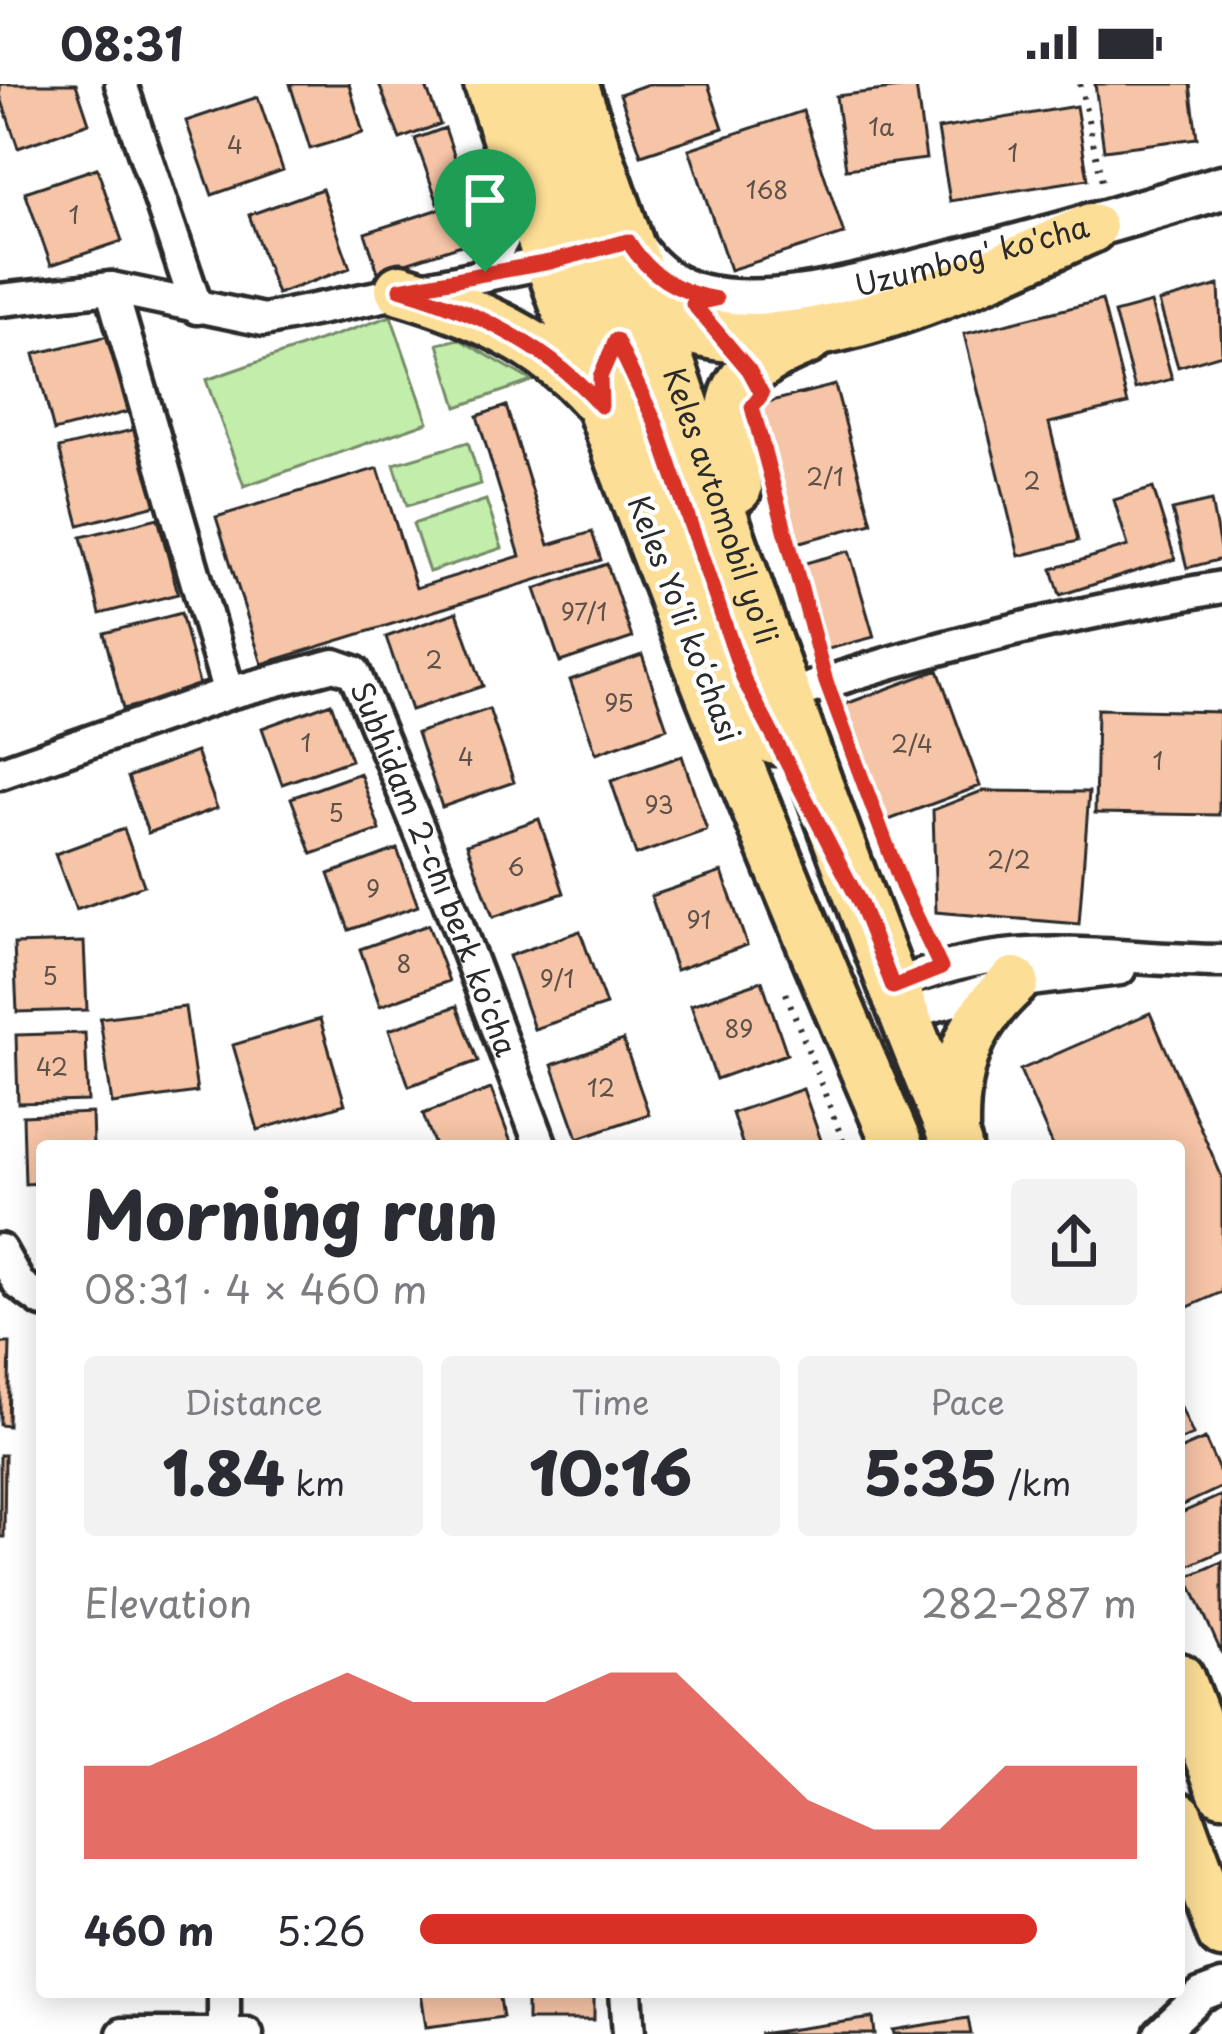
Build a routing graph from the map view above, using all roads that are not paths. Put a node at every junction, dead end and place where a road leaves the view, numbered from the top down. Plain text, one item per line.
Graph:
1 (121, 84) edge
2 (489, 84) edge
3 (533, 84) edge
4 (572, 84) edge
5 (515, 163) junction
6 (1222, 187) edge
7 (1101, 225) junction
8 (614, 245) junction
9 (550, 262) junction
10 (485, 272) junction
11 (111, 288) junction
12 (400, 289) junction
13 (716, 299) junction
14 (0, 300) edge
15 (197, 308) junction
16 (655, 313) junction
17 (833, 330) junction
18 (616, 340) junction
19 (601, 406) junction
20 (1222, 587) edge
21 (753, 599) junction
22 (806, 690) junction
23 (230, 693) junction
24 (0, 773) edge
25 (860, 903) junction
26 (1210, 961) edge
27 (1014, 982) junction
28 (899, 1001) junction
29 (845, 1025) junction
30 (540, 1140) edge
31 (895, 1140) edge
32 (954, 1140) edge
33 (955, 1140) edge
34 (0, 1250) edge
35 (36, 1297) edge
36 (1185, 1694) edge
37 (1222, 1790) edge
38 (1185, 1833) edge
39 (1222, 1934) edge
40 (1222, 1987) edge
41 (226, 1998) edge
42 (626, 1998) edge
43 (235, 2033) edge
44 (123, 2034) edge
45 (629, 2034) edge
46 (1160, 2034) edge

1 - 15 street
2 - 5 main road, Keles Yoʻli koʻchasi
3 - 8 main road
4 - 8 main road
5 - 9 main road, Keles Yoʻli koʻchasi
5 - 10 street
6 - 7 street, Uzumbog' ko'cha
7 - 13 street, Uzumbog' ko'cha
7 - 17 main road
8 - 9 main road
8 - 13 street, Uzumbog' ko'cha
8 - 16 main road
9 - 10 street
9 - 18 main road
9 - 19 main road, Keles Yoʻli koʻchasi
10 - 12 street
11 - 14 street
11 - 15 street
11 - 23 street
12 - 15 street
12 - 19 main road
13 - 16 street, Uzumbog' ko'cha
16 - 17 main road
16 - 18 main road, Uzumbog' ko'cha
16 - 21 main road, Keles avtomobil yo'li
17 - 21 main road
18 - 19 main road
18 - 25 main road
19 - 29 main road, Keles Yoʻli koʻchasi
20 - 22 street
21 - 22 main road, Keles avtomobil yo'li
22 - 25 main road
23 - 24 street, Subhidam 2-chi berk ko'cha
23 - 30 street, Subhidam 2-chi berk ko'cha
25 - 28 main road
26 - 27 street
26 - 28 street
27 - 28 street
27 - 33 main road
28 - 29 main road
28 - 32 main road
29 - 31 main road, Keles Yoʻli koʻchasi
34 - 35 street
36 - 37 main road
38 - 39 main road
40 - 46 street
41 - 43 street
42 - 45 street
43 - 44 street

